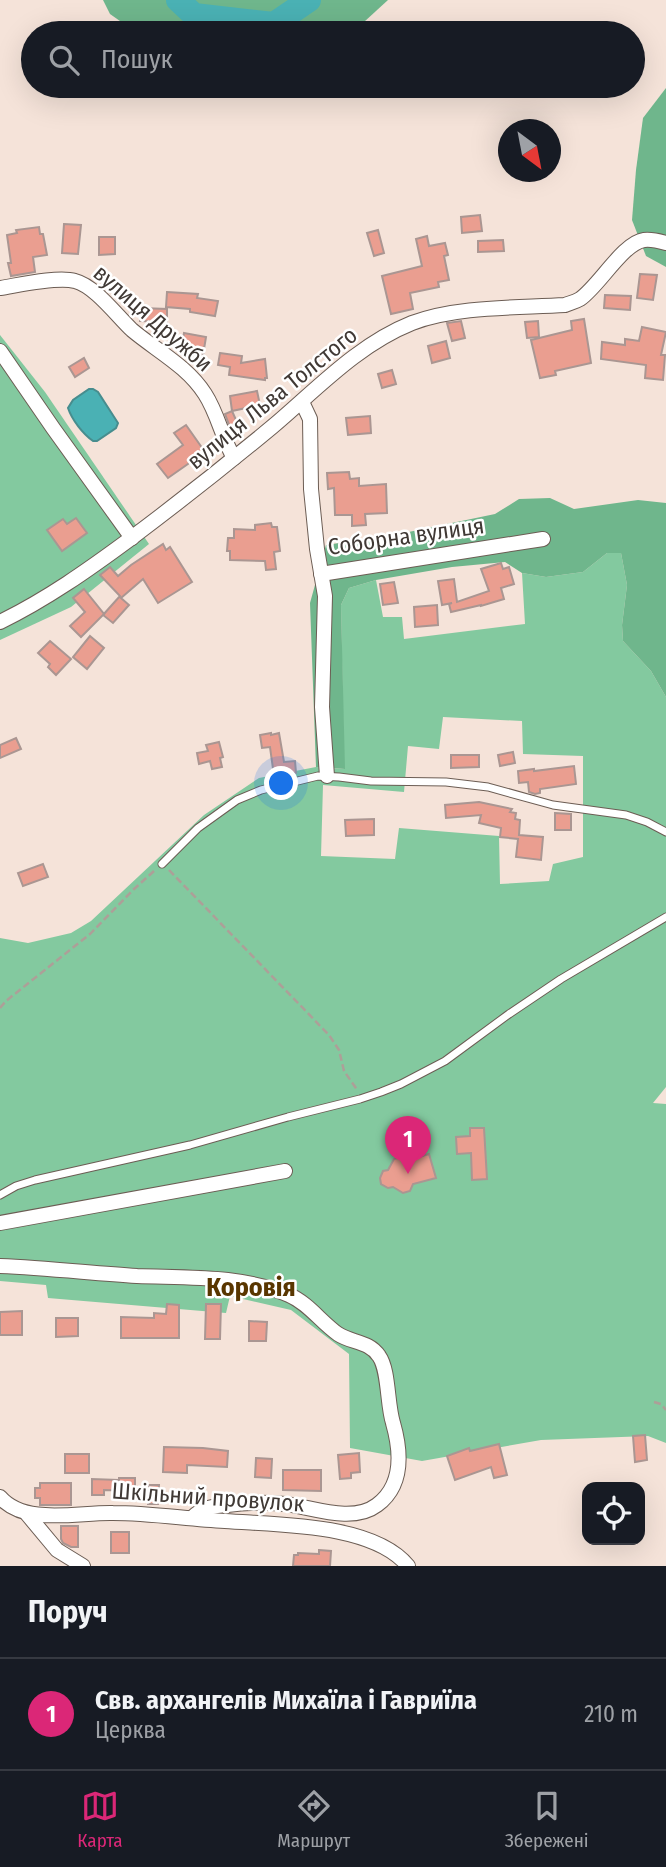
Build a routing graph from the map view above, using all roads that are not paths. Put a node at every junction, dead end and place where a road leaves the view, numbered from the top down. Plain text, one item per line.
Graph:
1 (666, 243) edge
2 (0, 289) edge
3 (0, 351) edge
4 (302, 402) junction
5 (234, 458) junction
6 (132, 538) junction
7 (543, 539) dead end
8 (321, 574) junction
9 (0, 622) edge
10 (327, 776) junction
11 (666, 832) edge
12 (162, 864) road end
13 (666, 917) edge
14 (285, 1171) dead end
15 (0, 1195) edge
16 (0, 1223) edge
17 (0, 1266) edge
18 (0, 1497) edge
19 (27, 1514) junction
20 (193, 1517) junction
21 (83, 1566) edge
22 (408, 1566) edge

1 - 4 street, вулиця Льва Толстого
2 - 5 street, вулиця Дружби
3 - 6 street
4 - 5 street, вулиця Льва Толстого
4 - 8 street, Соборна вулиця
5 - 6 street, вулиця Льва Толстого
6 - 9 street, вулиця Льва Толстого
7 - 8 street, Соборна вулиця
8 - 10 street
10 - 11 lane
10 - 12 lane
13 - 15 lane
14 - 16 street
17 - 20 street
18 - 19 street
19 - 20 street, Шкільний провулок
19 - 21 street
20 - 22 street, Шкільний провулок

